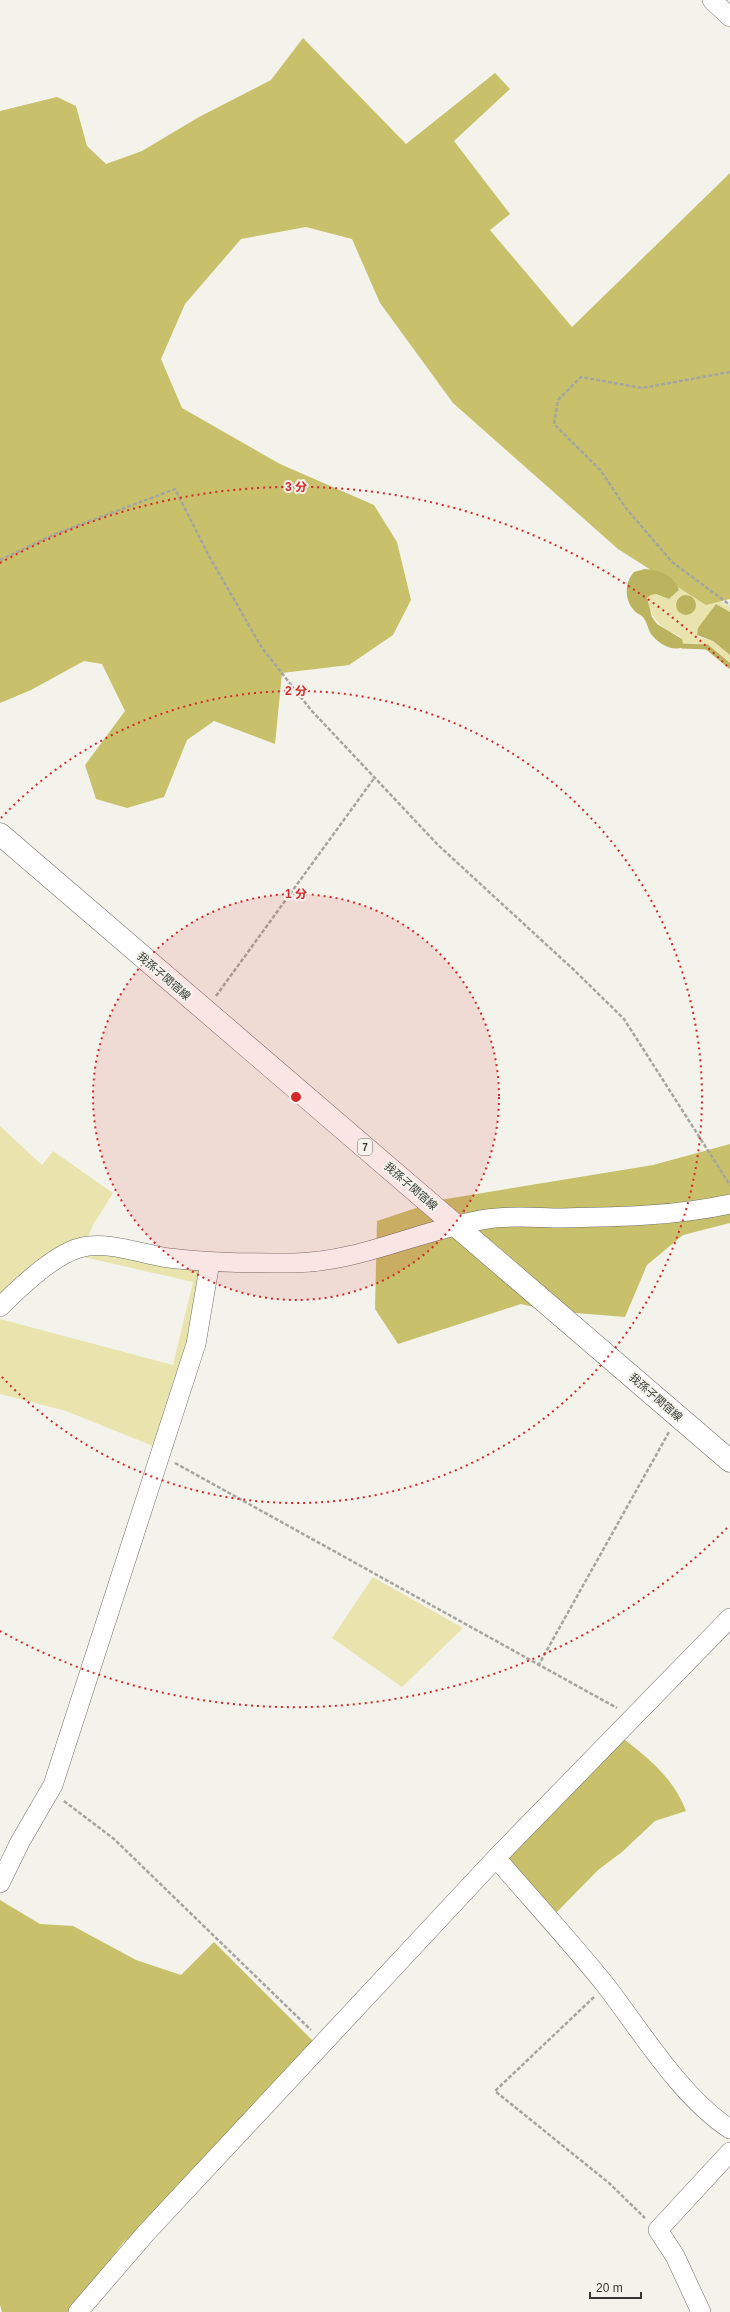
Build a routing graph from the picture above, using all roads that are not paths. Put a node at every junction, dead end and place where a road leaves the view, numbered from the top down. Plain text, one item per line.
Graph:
1 (712, 0) edge
2 (730, 17) edge
3 (0, 834) edge
4 (730, 1204) edge
5 (456, 1225) junction
6 (210, 1262) junction
7 (0, 1307) edge
8 (730, 1461) edge
9 (730, 1618) edge
10 (496, 1858) junction
11 (0, 1883) edge
12 (730, 2129) edge
13 (730, 2152) edge
14 (78, 2312) edge
15 (701, 2312) edge

1 - 2 street
3 - 5 main road, 我孫子関宿線 / 7
4 - 5 street
5 - 6 street
5 - 8 main road, 我孫子関宿線 / 7
6 - 7 street
6 - 11 street
9 - 10 street
10 - 12 street
10 - 14 street
13 - 15 street

